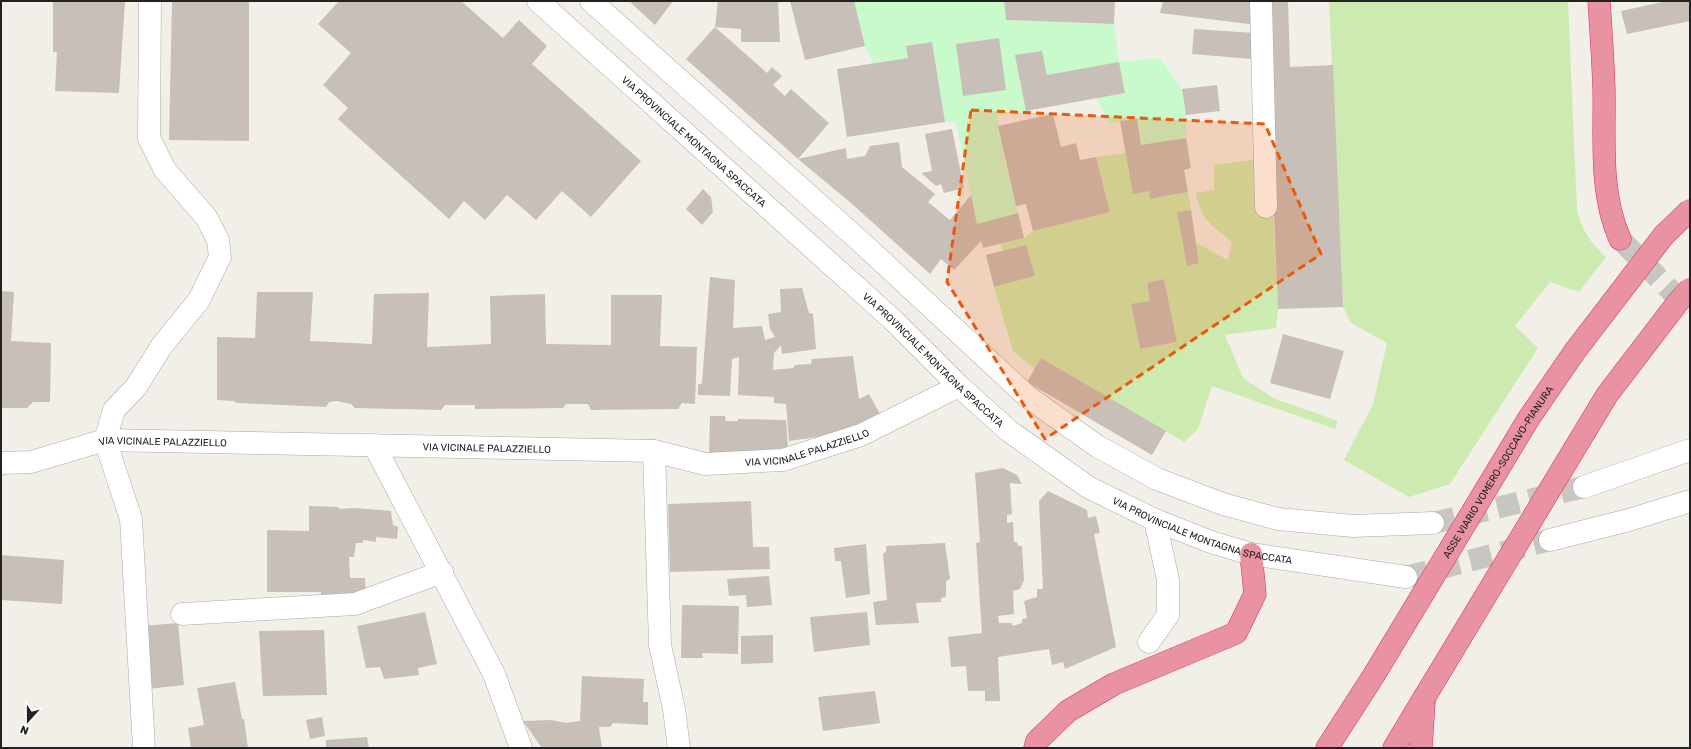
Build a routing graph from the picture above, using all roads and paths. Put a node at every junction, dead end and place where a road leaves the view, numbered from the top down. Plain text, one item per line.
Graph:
1 (150, 1) edge
2 (538, 1) edge
3 (591, 1) edge
4 (1261, 1) edge
5 (1599, 1) edge
6 (1266, 207) dead end
7 (1690, 210) edge
8 (1620, 238) tunnel mouth
9 (1690, 289) edge
10 (959, 386) junction
11 (105, 440) junction
12 (374, 445) junction
13 (1690, 450) edge
14 (654, 451) junction
15 (1, 463) edge
16 (1584, 486) tunnel mouth
17 (1690, 501) edge
18 (1155, 520) junction
19 (1434, 523) tunnel mouth
20 (1550, 540) tunnel mouth
21 (1251, 554) junction
22 (442, 572) junction
23 (1406, 577) tunnel mouth
24 (182, 614) dead end
25 (1149, 642) dead end
26 (1424, 698) junction
27 (144, 748) edge
28 (521, 748) edge
29 (680, 748) edge
30 (1035, 748) edge
31 (1327, 748) edge
32 (1394, 748) edge
33 (1420, 748) edge

1 - 11 street
2 - 10 street, VIA PROVINCIALE MONTAGNA SPACCATA
3 - 19 street
4 - 6 street
5 - 8 highway
7 - 31 highway, ASSE VIARIO VOMERO-SOCCAVO-PIANURA, bridge
9 - 26 highway, bridge
10 - 14 street, VIA VICINALE PALAZZIELLO
10 - 18 street, VIA PROVINCIALE MONTAGNA SPACCATA
11 - 12 street, VIA VICINALE PALAZZIELLO
11 - 15 street, VIA VICINALE PALAZZIELLO
11 - 27 street
12 - 14 street, VIA VICINALE PALAZZIELLO
12 - 22 street
13 - 16 street
14 - 29 street
17 - 20 street
18 - 21 street, VIA PROVINCIALE MONTAGNA SPACCATA
18 - 25 street
21 - 23 street, VIA PROVINCIALE MONTAGNA SPACCATA
21 - 30 highway
22 - 24 street
22 - 28 street
26 - 32 highway
26 - 33 highway

